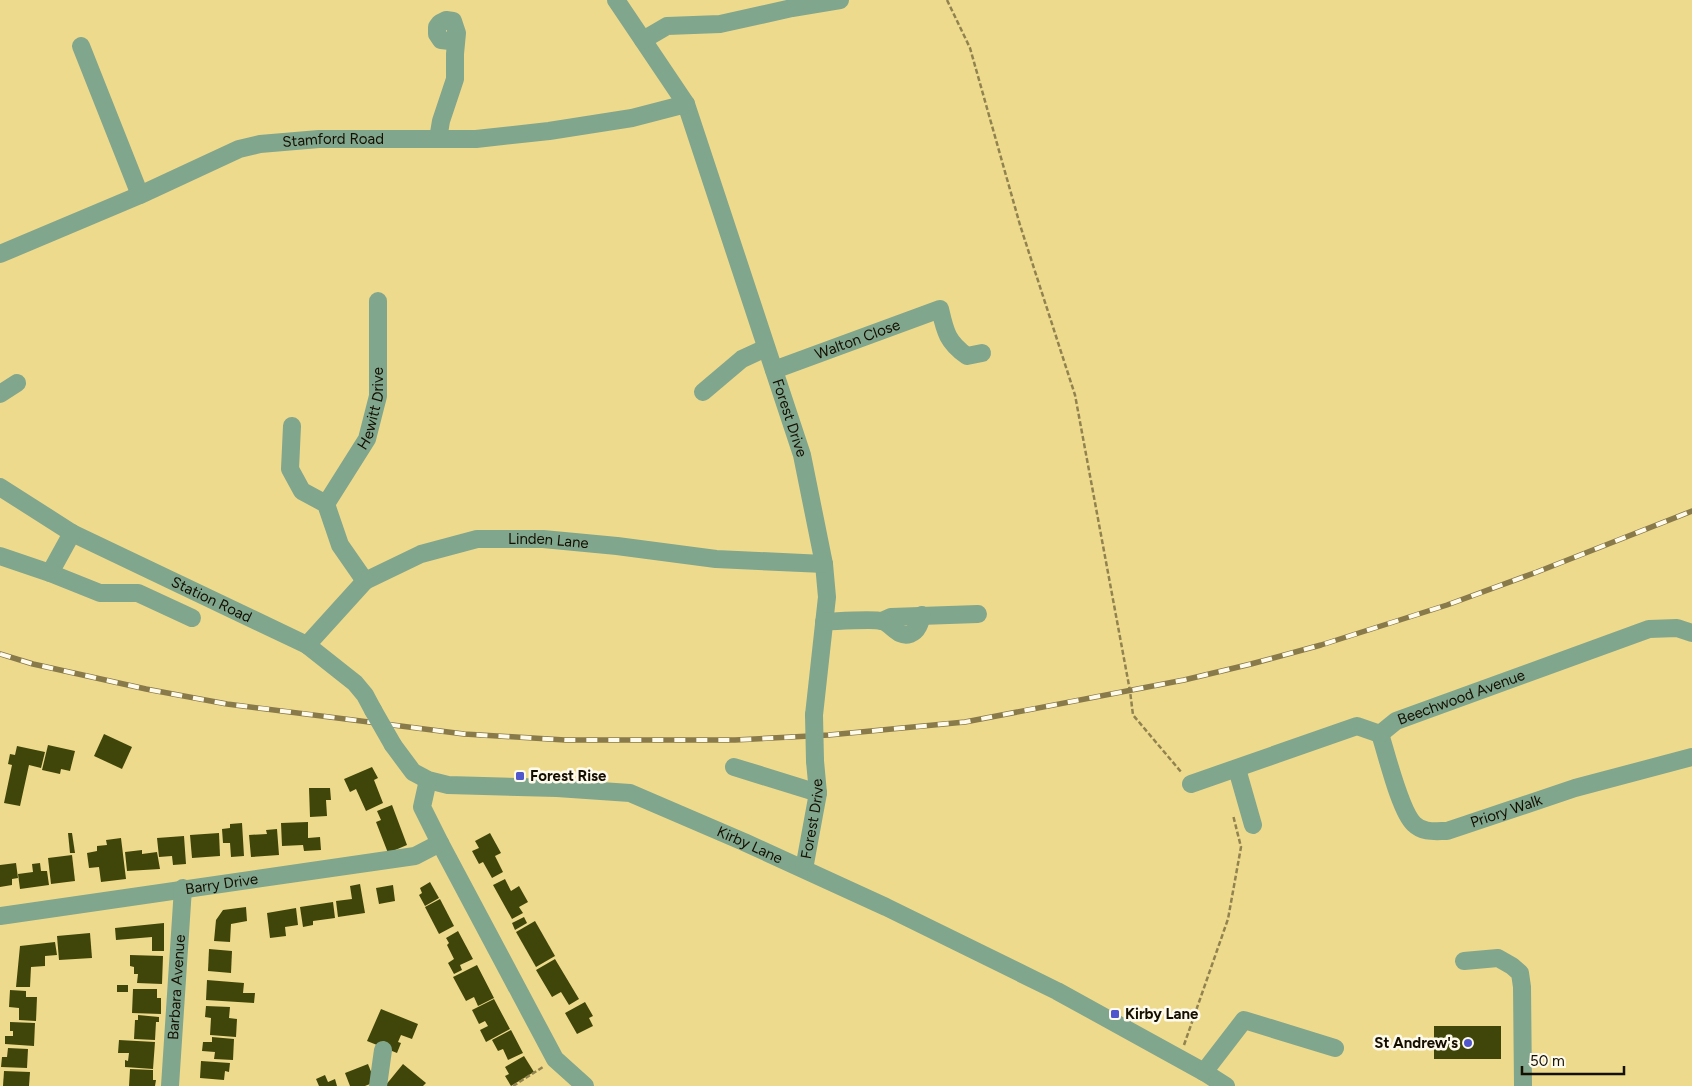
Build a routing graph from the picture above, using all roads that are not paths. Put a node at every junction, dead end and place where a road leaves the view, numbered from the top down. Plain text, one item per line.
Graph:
1 (616, 0) edge
2 (840, 0) edge
3 (456, 38) dead end
4 (642, 40) junction
5 (81, 46) dead end
6 (686, 104) junction
7 (438, 139) junction
8 (140, 195) junction
9 (0, 254) edge
10 (378, 301) dead end
11 (766, 348) junction
12 (982, 353) dead end
13 (774, 370) junction
14 (17, 383) dead end
15 (703, 392) dead end
16 (0, 394) edge
17 (292, 426) dead end
18 (0, 487) edge
19 (326, 504) junction
20 (72, 533) junction
21 (0, 556) edge
22 (824, 564) junction
23 (50, 573) junction
24 (365, 581) junction
25 (978, 614) dead end
26 (192, 618) dead end
27 (824, 622) junction
28 (1692, 633) edge
29 (307, 645) junction
30 (1380, 734) junction
31 (392, 745) joint
32 (1692, 757) edge
33 (734, 768) dead end
34 (1237, 769) junction
35 (428, 780) junction
36 (1191, 784) road end
37 (818, 793) junction
38 (1253, 824) dead end
39 (440, 844) junction
40 (804, 869) junction
41 (183, 888) junction
42 (0, 916) edge
43 (1464, 961) dead end
44 (1335, 1048) dead end
45 (383, 1050) dead end
46 (1204, 1072) junction
47 (170, 1086) edge
48 (378, 1086) edge
49 (585, 1086) edge
50 (1226, 1086) edge
51 (1523, 1086) edge

1 - 4 street, Forest Drive
2 - 4 street
3 - 7 street
4 - 6 street, Forest Drive
5 - 8 street
6 - 7 street, Stamford Road
6 - 11 street, Forest Drive
7 - 8 street, Stamford Road
8 - 9 street, Stamford Road
10 - 19 street, Hewitt Drive
11 - 13 street, Forest Drive
11 - 15 street
12 - 13 street, Walton Close
13 - 22 street, Forest Drive
14 - 16 street
17 - 19 street
18 - 20 street, Station Road
19 - 24 street
20 - 23 street
20 - 29 street, Station Road
21 - 23 street
22 - 24 street, Linden Lane
22 - 27 street, Forest Drive
23 - 26 street
24 - 29 street, Linden Lane
25 - 27 street
27 - 37 street, Forest Drive, bridge
28 - 30 street, Beechwood Avenue
29 - 31 street, Station Road, bridge
30 - 32 street, Priory Walk
30 - 34 street, Beechwood Avenue
31 - 35 street, Kirby Lane
33 - 37 street
34 - 36 street, Beechwood Avenue
34 - 38 street
35 - 39 street
35 - 40 street, Kirby Lane
37 - 40 street, Forest Drive
39 - 41 street, Barry Drive
39 - 49 street
40 - 46 street, Kirby Lane
41 - 42 street, Barry Drive
41 - 47 street, Barbara Avenue
43 - 51 street
44 - 46 street
45 - 48 street
46 - 50 street, Kirby Lane

